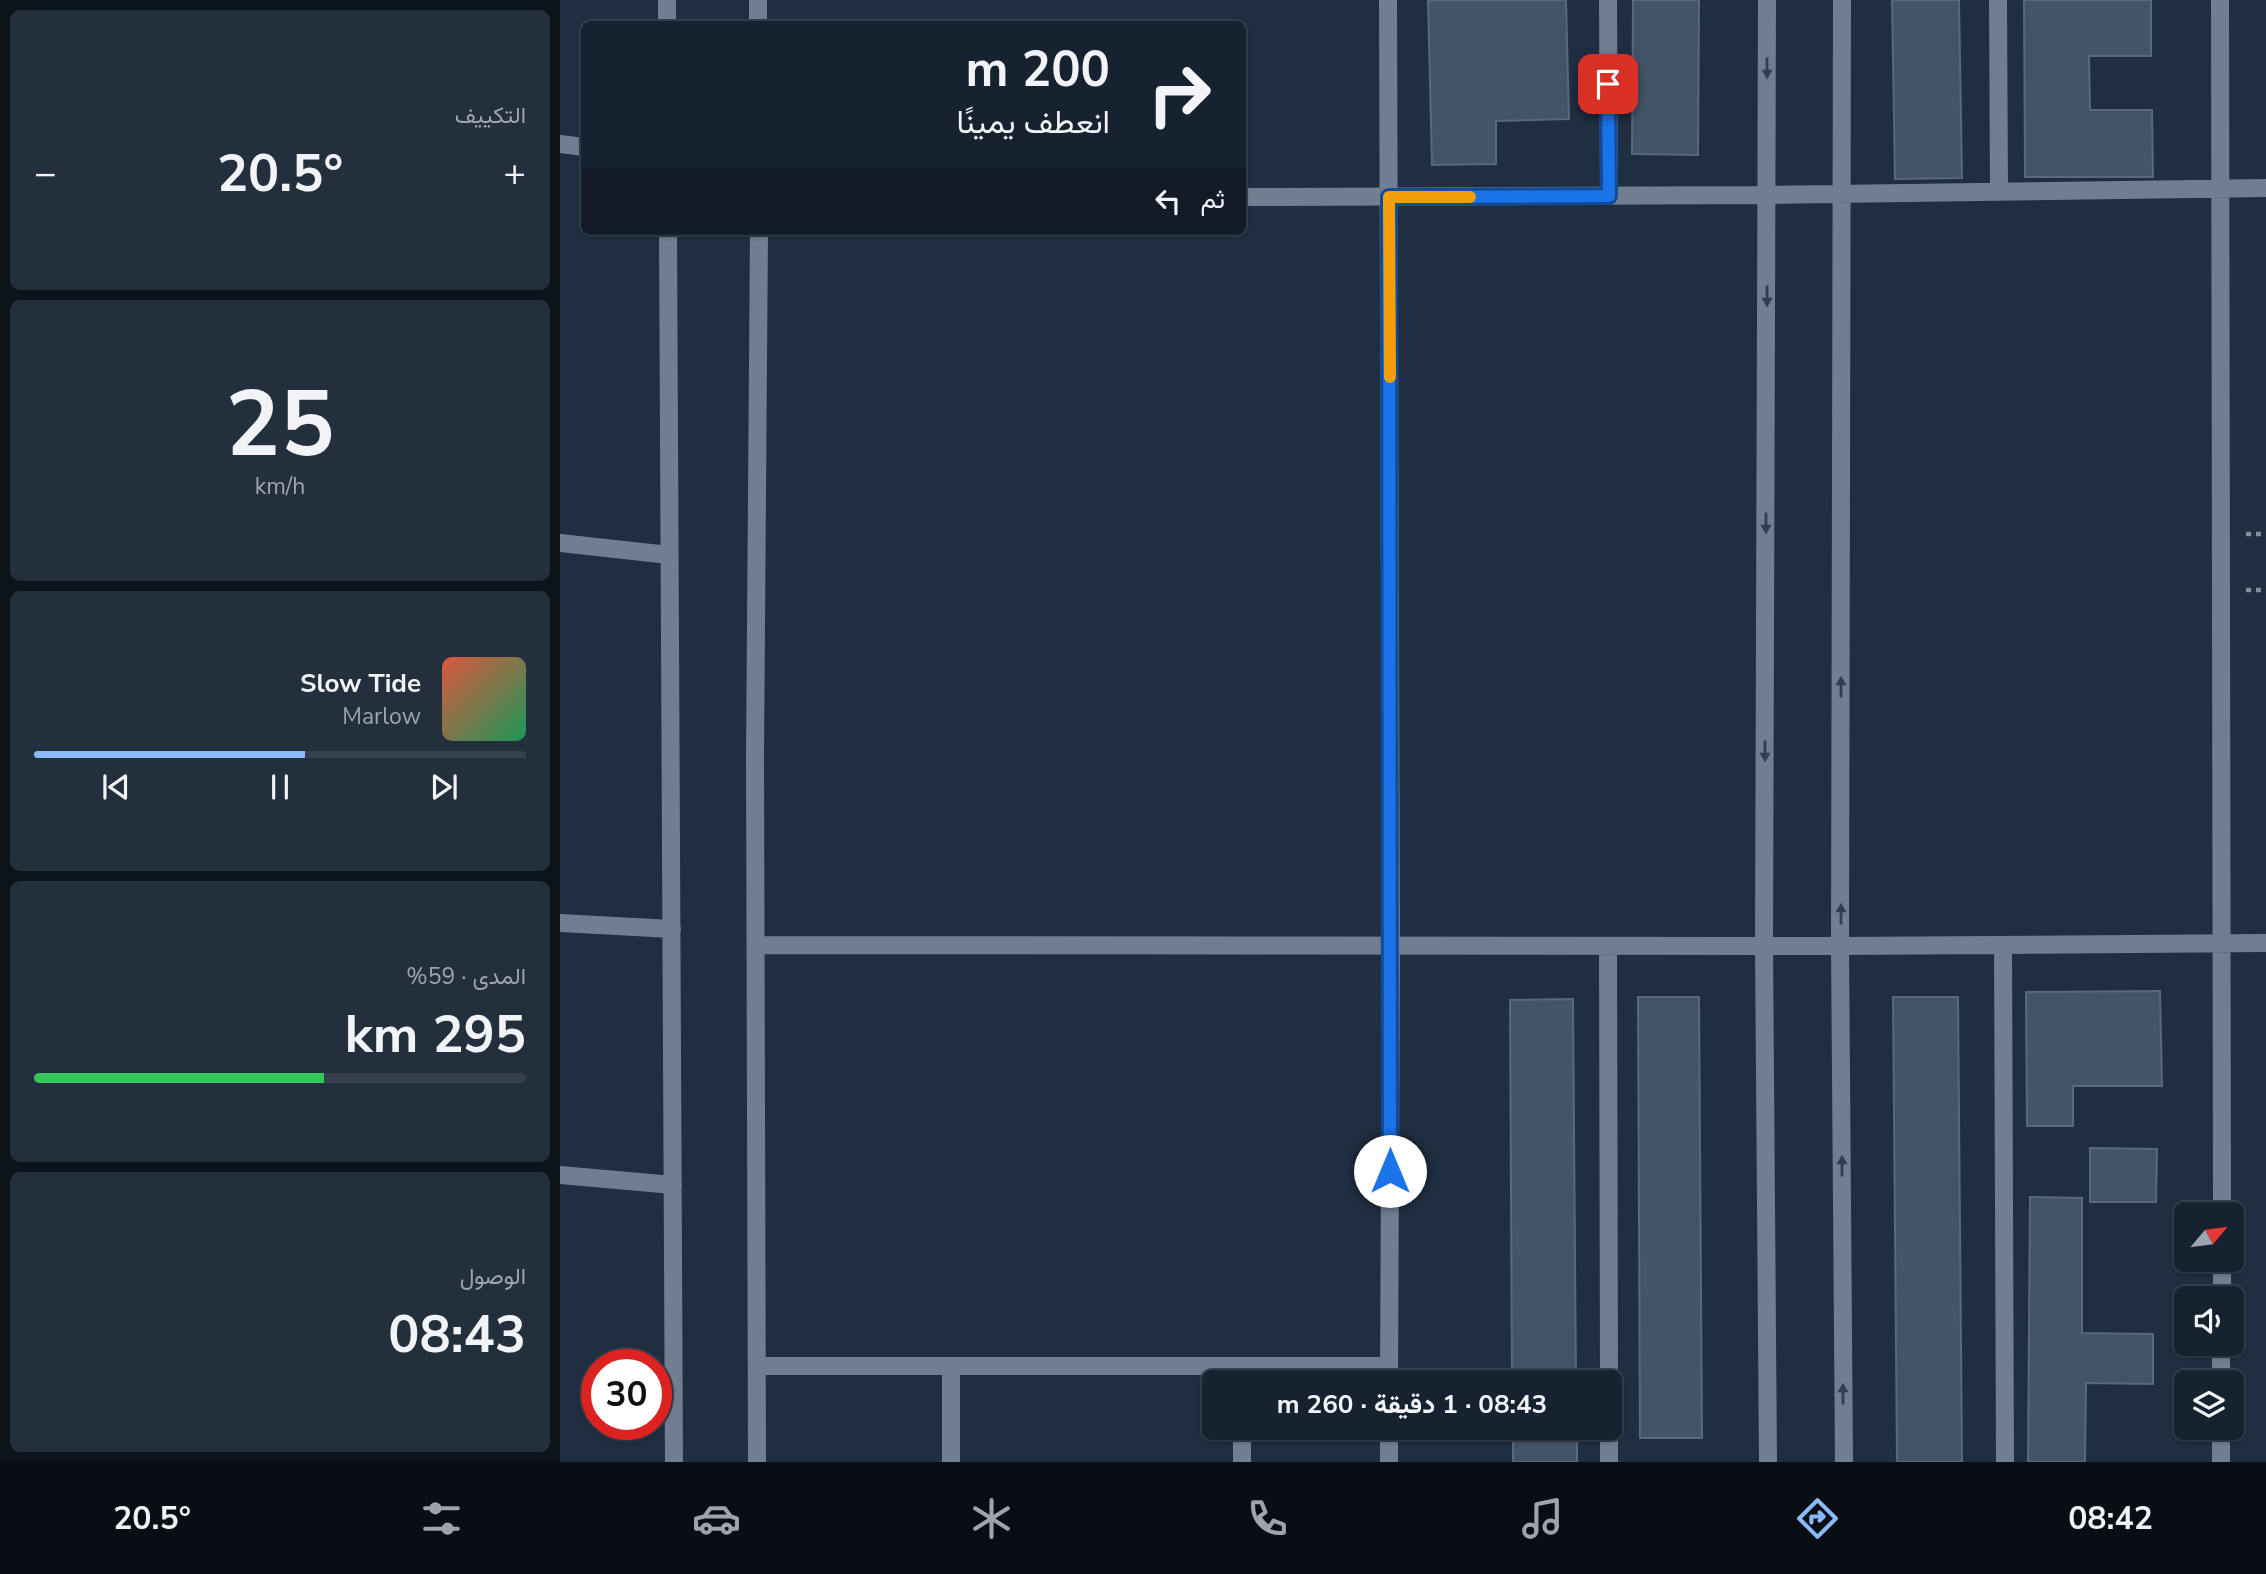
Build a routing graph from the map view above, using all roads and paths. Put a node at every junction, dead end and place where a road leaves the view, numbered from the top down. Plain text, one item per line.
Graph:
1 (667, 0) edge
2 (758, 0) edge
3 (1388, 0) edge
4 (1608, 0) edge
5 (1767, 0) edge
6 (1842, 0) edge
7 (1998, 0) edge
8 (2220, 0) edge
9 (667, 21) edge
10 (758, 21) edge
11 (560, 144) edge
12 (581, 147) edge
13 (2221, 188) junction
14 (2266, 188) edge
15 (1999, 191) junction
16 (1843, 194) junction
17 (1768, 195) junction
18 (1609, 196) junction
19 (1246, 197) edge
20 (1389, 197) junction
21 (668, 235) edge
22 (759, 235) edge
23 (560, 543) edge
24 (669, 555) junction
25 (560, 923) edge
26 (672, 929) junction
27 (2222, 943) junction
28 (2266, 943) edge
29 (757, 945) junction
30 (2003, 945) junction
31 (1608, 946) junction
32 (1764, 946) junction
33 (1840, 946) junction
34 (1391, 947) junction
35 (560, 1175) edge
36 (673, 1185) junction
37 (2222, 1202) edge
38 (757, 1366) junction
39 (951, 1366) junction
40 (1389, 1370) edge
41 (1609, 1370) edge
42 (1202, 1374) edge
43 (1242, 1440) edge
44 (1389, 1440) edge
45 (1609, 1440) edge
46 (2221, 1440) edge
47 (674, 1462) edge
48 (757, 1462) edge
49 (951, 1462) edge
50 (1242, 1462) edge
51 (1389, 1462) edge
52 (1609, 1462) edge
53 (1768, 1462) edge
54 (1844, 1462) edge
55 (2005, 1462) edge
56 (2221, 1462) edge

1 - 9 street
2 - 10 street
3 - 20 street
4 - 18 street
5 -> 17 street
6 - 16 street
7 - 15 street
8 - 13 street
11 - 12 street
13 - 14 street
13 - 15 street
13 - 27 street
15 - 16 street
16 - 17 street
33 -> 16 street
17 - 18 street
17 -> 32 street
18 - 20 street
19 - 20 street
20 - 34 street
21 - 24 street
22 - 29 street
23 - 24 street
24 - 26 street
25 - 26 street
26 - 36 street
27 - 28 street
27 - 30 street
27 - 37 street
29 - 34 street
29 - 38 street
30 - 33 street
30 - 55 street
31 - 32 street
31 - 34 street
31 - 41 street
32 - 33 street
32 - 53 street
54 -> 33 street
34 - 40 street
35 - 36 street
36 - 47 street
38 - 39 street
38 - 48 street
39 - 42 street
39 - 49 street
43 - 50 street
44 - 51 street
45 - 52 street
46 - 56 street

